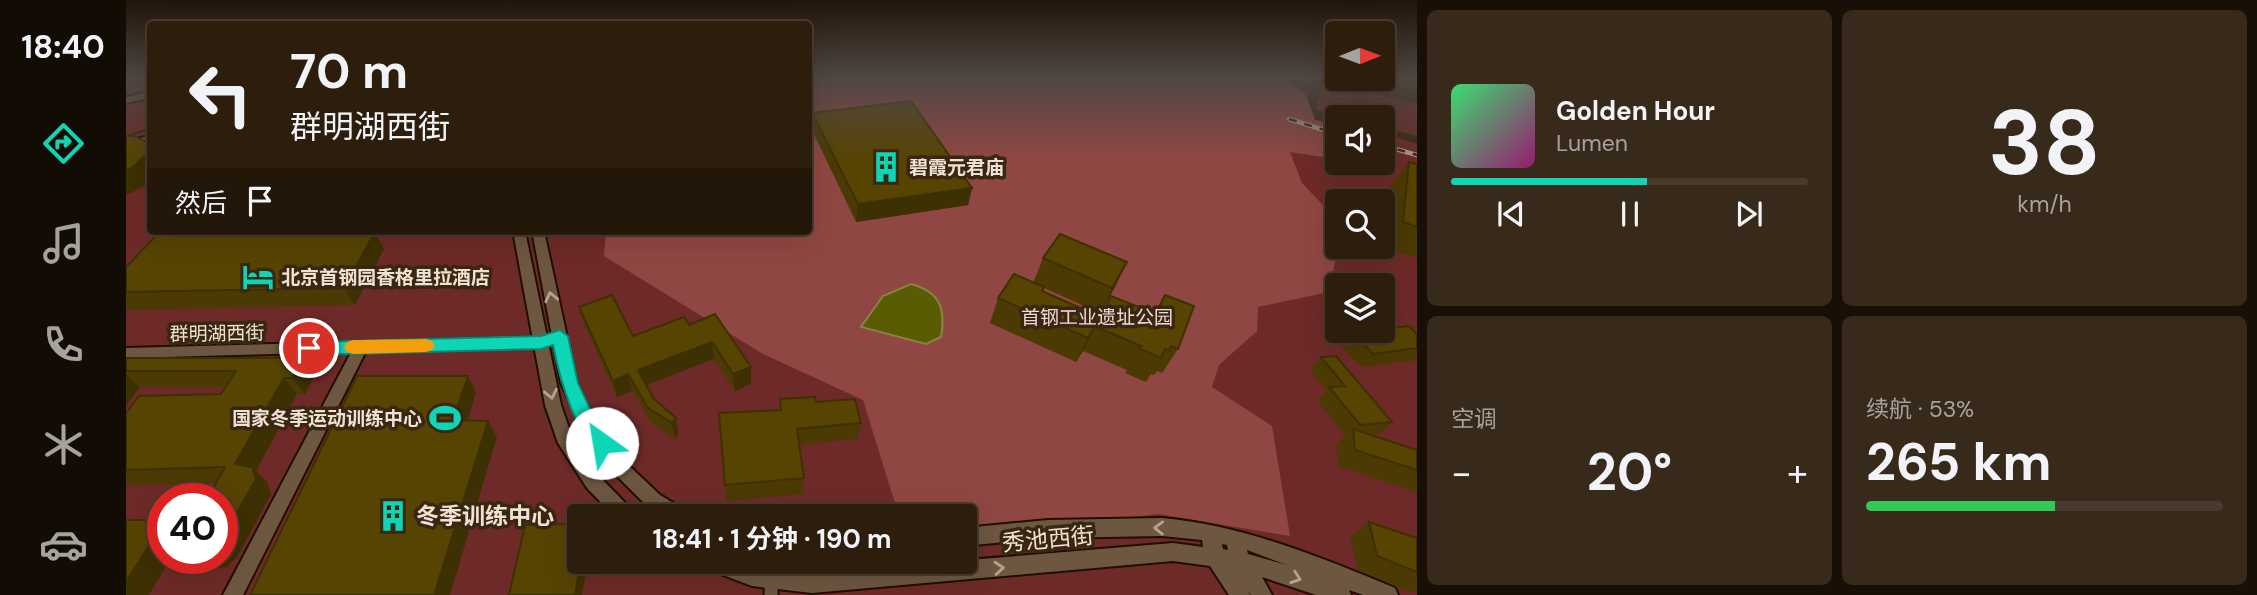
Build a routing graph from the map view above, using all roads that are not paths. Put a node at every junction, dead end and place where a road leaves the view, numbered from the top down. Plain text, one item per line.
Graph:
1 (147, 140) edge
2 (126, 144) edge
3 (147, 146) edge
4 (126, 150) edge
5 (520, 235) edge
6 (539, 235) edge
7 (560, 336) junction
8 (541, 342) junction
9 (361, 347) junction
10 (126, 353) edge
11 (614, 504) edge
12 (659, 504) edge
13 (1210, 533) junction
14 (977, 536) edge
15 (1234, 538) junction
16 (1215, 557) junction
17 (1240, 561) junction
18 (747, 574) edge
19 (771, 579) edge
20 (233, 595) edge
21 (1240, 595) edge
22 (1262, 595) edge
23 (1341, 595) edge
24 (1388, 595) edge

1 - 2 street
3 - 4 street
5 - 8 street
7 -> 6 street
7 - 8 street, 群明湖西街
7 - 12 street
8 - 9 street, 群明湖西街
8 -> 11 street
9 - 10 street, 群明湖西街
9 - 20 street
13 -> 14 street, 秀池西街
13 - 15 street, 秀池西街
13 - 16 street
15 - 17 street
15 - 24 street, 秀池西街
16 - 17 street, 秀池西街
19 -> 16 street, 秀池西街
16 - 21 street
17 - 22 street
17 -> 23 street, 秀池西街
18 - 19 street, 秀池西街

